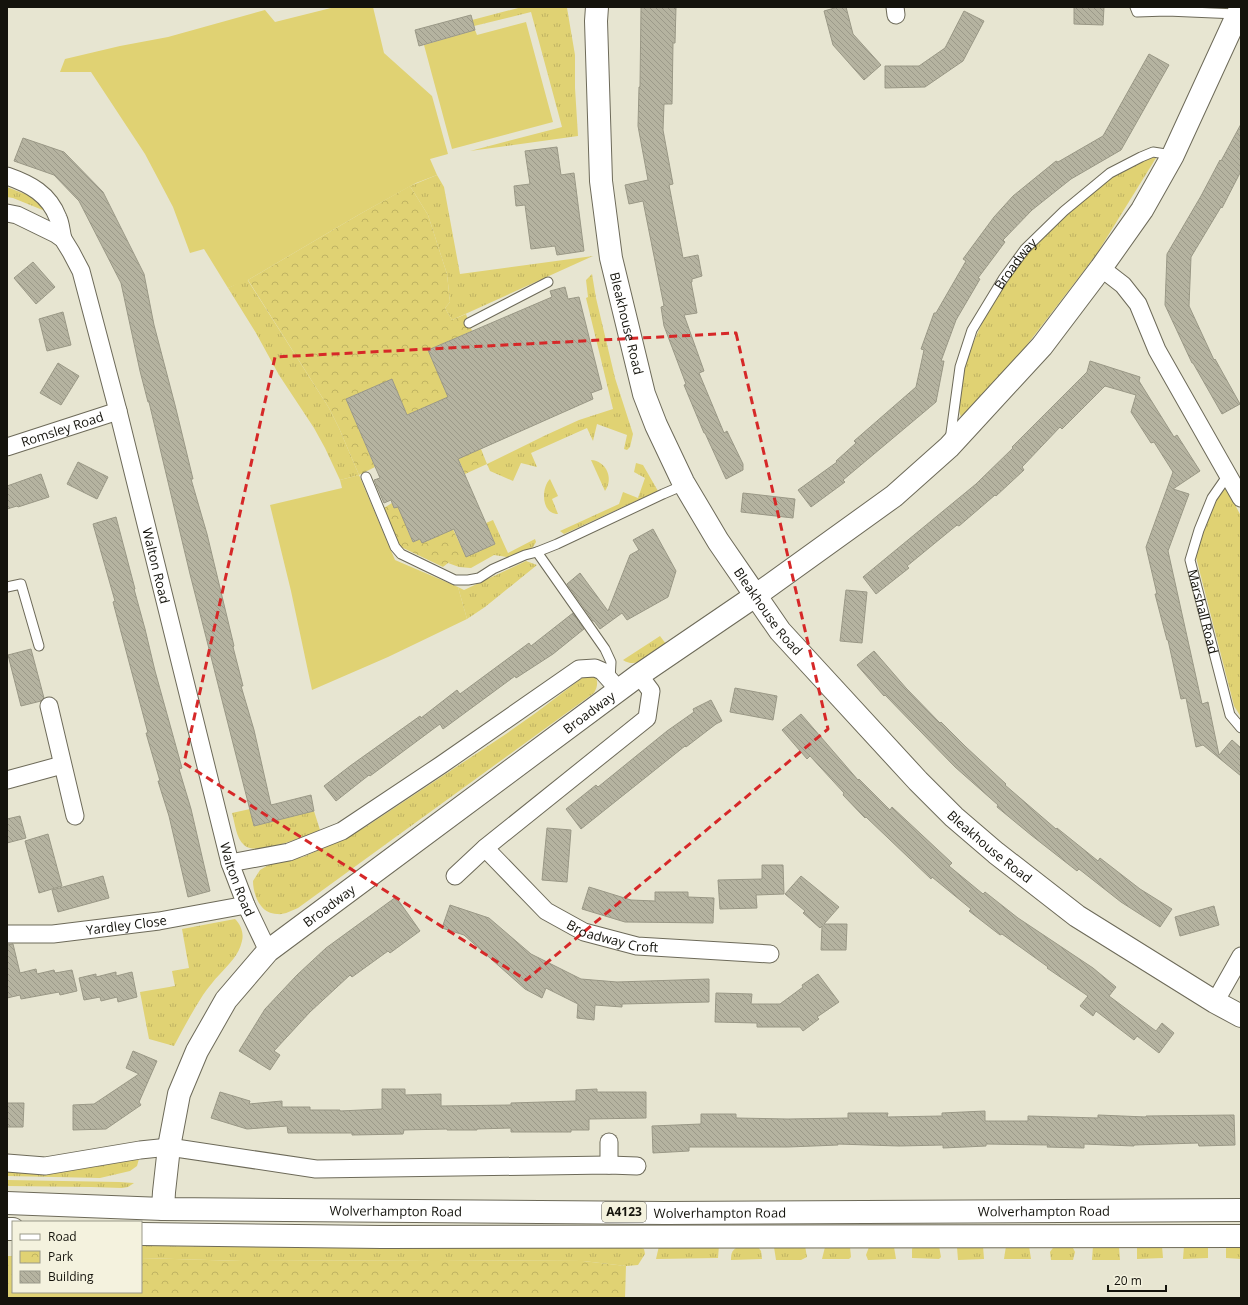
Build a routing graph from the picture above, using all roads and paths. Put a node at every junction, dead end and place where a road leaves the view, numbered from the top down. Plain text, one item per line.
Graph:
1 (1135, 7) edge
2 (595, 12) edge
3 (1240, 12) edge
4 (1173, 155) junction
5 (7, 176) edge
6 (7, 214) edge
7 (63, 239) junction
8 (1101, 268) junction
9 (548, 282) dead end
10 (469, 323) dead end
11 (118, 411) junction
12 (7, 447) edge
13 (948, 447) junction
14 (1228, 475) junction
15 (366, 477) dead end
16 (684, 485) junction
17 (1241, 498) edge
18 (537, 552) junction
19 (7, 588) edge
20 (755, 596) junction
21 (39, 646) dead end
22 (639, 675) junction
23 (615, 685) junction
24 (49, 706) dead end
25 (1241, 728) edge
26 (62, 765) junction
27 (7, 780) edge
28 (75, 816) dead end
29 (486, 848) junction
30 (230, 863) junction
31 (455, 876) dead end
32 (246, 905) junction
33 (7, 934) edge
34 (268, 951) junction
35 (770, 954) dead end
36 (1241, 956) edge
37 (1215, 1002) junction
38 (1241, 1016) edge
39 (609, 1142) dead end
40 (169, 1147) junction
41 (7, 1163) edge
42 (609, 1165) junction
43 (637, 1166) dead end
44 (7, 1203) edge
45 (163, 1209) junction
46 (1241, 1210) edge
47 (142, 1234) edge
48 (163, 1235) junction
49 (1241, 1236) edge

1 - 3 lane
2 - 16 main road, Bleakhouse Road
3 - 4 main road, Broadway
4 - 8 main road, Broadway
4 - 13 lane, Broadway
5 - 7 street
6 - 7 street, Walton Road
7 - 11 street, Walton Road
8 - 13 main road, Broadway
8 - 14 street
9 - 10 lane
11 - 12 street, Romsley Road
11 - 30 street, Walton Road
13 - 20 main road, Broadway
14 - 17 street
14 - 25 lane, Marshall Road
15 - 18 lane
16 - 18 lane
16 - 20 main road, Bleakhouse Road
18 - 23 lane
19 - 21 lane
20 - 22 main road, Broadway
20 - 37 main road, Bleakhouse Road
22 - 23 main road, Broadway
22 - 29 street
23 - 30 street, Broadway
23 - 34 main road, Broadway
24 - 26 street
26 - 27 street
26 - 28 street
29 - 31 street
29 - 35 street, Broadway Croft
30 - 32 street, Walton Road
32 - 33 street, Yardley Close
32 - 34 street, Walton Road
34 - 40 main road, Broadway
36 - 37 street
37 - 38 main road, Bleakhouse Road
39 - 42 street
40 - 41 street
40 - 42 street
40 - 45 main road, Broadway
42 - 43 street
44 - 45 main road, Wolverhampton Road / A4123
45 - 46 main road, Wolverhampton Road / A4123
45 - 48 main road, Broadway
47 - 48 main road, Wolverhampton Road / A4123
48 - 49 main road, Wolverhampton Road / A4123

